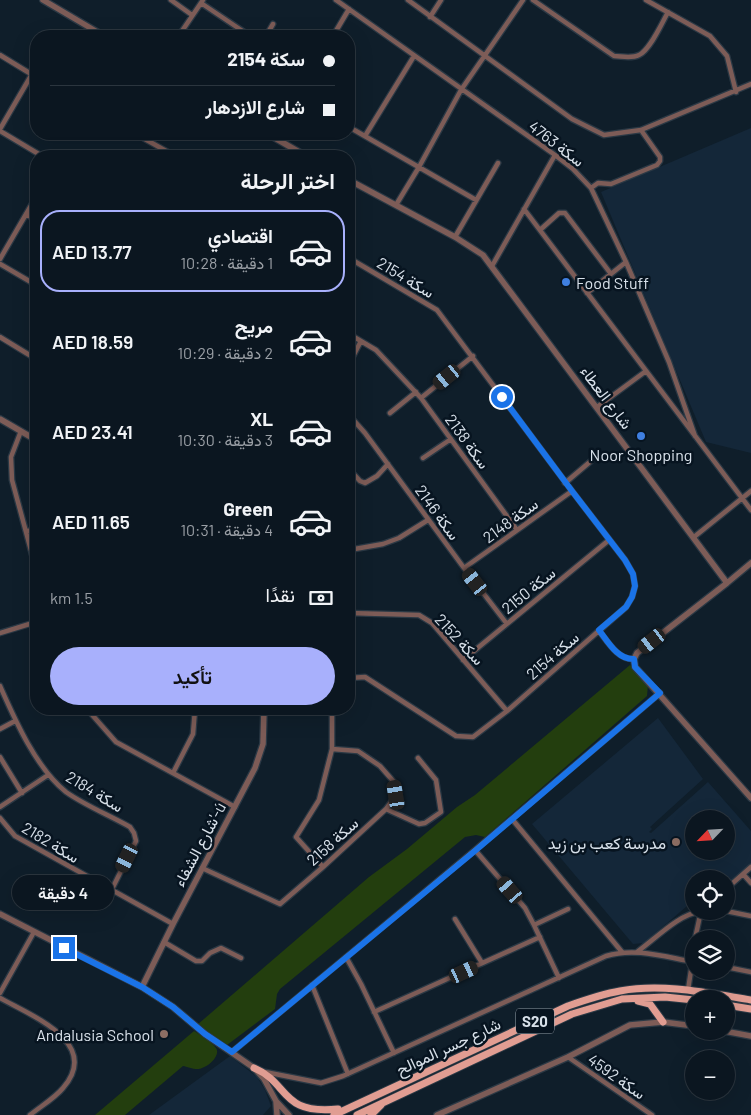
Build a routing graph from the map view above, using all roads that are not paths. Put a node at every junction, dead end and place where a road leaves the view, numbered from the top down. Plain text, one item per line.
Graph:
1 (43, 0) edge
2 (171, 0) edge
3 (336, 0) edge
4 (348, 0) edge
5 (408, 0) edge
6 (441, 0) edge
7 (523, 0) edge
8 (533, 0) edge
9 (646, 0) edge
10 (202, 2) edge
11 (346, 8) junction
12 (668, 12) junction
13 (192, 15) junction
14 (430, 17) junction
15 (273, 24) dead end
16 (93, 30) edge
17 (183, 30) edge
18 (242, 30) edge
19 (270, 30) edge
20 (336, 30) edge
21 (0, 55) edge
22 (484, 55) junction
23 (414, 56) junction
24 (30, 73) edge
25 (30, 81) edge
26 (751, 84) edge
27 (462, 90) junction
28 (736, 92) junction
29 (0, 130) edge
30 (355, 130) edge
31 (641, 130) junction
32 (365, 136) junction
33 (146, 140) edge
34 (281, 140) edge
35 (32, 150) edge
36 (163, 150) edge
37 (297, 150) edge
38 (555, 155) junction
39 (498, 163) dead end
40 (419, 168) junction
41 (355, 183) edge
42 (591, 188) junction
43 (476, 200) junction
44 (396, 205) junction
45 (30, 207) edge
46 (524, 209) junction
47 (26, 214) junction
48 (30, 216) edge
49 (540, 230) junction
50 (455, 237) junction
51 (0, 259) edge
52 (355, 262) edge
53 (626, 262) junction
54 (0, 264) edge
55 (492, 266) junction
56 (611, 274) junction
57 (30, 281) edge
58 (587, 293) junction
59 (0, 337) edge
60 (355, 338) edge
61 (361, 341) junction
62 (355, 352) edge
63 (30, 355) edge
64 (473, 356) junction
65 (646, 371) junction
66 (416, 392) junction
67 (421, 398) junction
68 (597, 407) junction
69 (390, 413) dead end
70 (0, 419) edge
71 (355, 422) edge
72 (21, 431) junction
73 (30, 436) edge
74 (695, 436) junction
75 (451, 439) junction
76 (423, 458) dead end
77 (591, 461) dead end
78 (388, 464) junction
79 (355, 475) edge
80 (565, 482) junction
81 (572, 491) junction
82 (751, 491) edge
83 (742, 498) junction
84 (751, 510) edge
85 (428, 520) junction
86 (517, 530) junction
87 (27, 531) junction
88 (30, 531) edge
89 (694, 537) junction
90 (610, 540) junction
91 (30, 544) edge
92 (355, 549) edge
93 (751, 563) edge
94 (464, 568) junction
95 (727, 582) junction
96 (355, 613) edge
97 (30, 624) edge
98 (508, 624) junction
99 (599, 630) junction
100 (0, 633) edge
101 (634, 659) junction
102 (463, 660) junction
103 (355, 678) edge
104 (1, 690) edge
105 (660, 693) junction
106 (507, 711) junction
107 (92, 715) edge
108 (195, 715) edge
109 (264, 715) edge
110 (332, 715) edge
111 (15, 720) junction
112 (0, 729) edge
113 (332, 749) junction
114 (0, 757) edge
115 (418, 758) dead end
116 (173, 773) junction
117 (48, 775) junction
118 (22, 792) junction
119 (750, 796) edge
120 (0, 807) edge
121 (234, 807) junction
122 (386, 810) junction
123 (0, 818) edge
124 (512, 819) junction
125 (476, 850) junction
126 (323, 867) junction
127 (751, 867) edge
128 (202, 868) junction
129 (744, 874) junction
130 (735, 882) edge
131 (751, 883) edge
132 (111, 891) junction
133 (568, 909) dead end
134 (735, 913) edge
135 (0, 914) edge
136 (751, 916) edge
137 (685, 917) edge
138 (455, 919) dead end
139 (172, 924) junction
140 (534, 925) junction
141 (34, 932) junction
142 (540, 937) junction
143 (164, 942) junction
144 (622, 952) junction
145 (637, 952) junction
146 (346, 956) junction
147 (241, 958) dead end
148 (685, 961) edge
149 (482, 963) junction
150 (735, 969) edge
151 (751, 972) edge
152 (559, 978) junction
153 (690, 980) edge
154 (312, 984) junction
155 (142, 987) junction
156 (688, 990) joint
157 (0, 993) edge
158 (735, 997) edge
159 (0, 998) edge
160 (622, 999) junction
161 (685, 999) edge
162 (751, 1000) edge
163 (735, 1006) edge
164 (751, 1009) edge
165 (374, 1012) junction
166 (663, 1022) junction
167 (685, 1025) edge
168 (735, 1033) edge
169 (751, 1036) edge
170 (232, 1052) junction
171 (394, 1053) junction
172 (568, 1057) junction
173 (258, 1069) junction
174 (348, 1074) junction
175 (378, 1094) junction
176 (276, 1101) junction
177 (383, 1103) junction
178 (30, 1115) edge
179 (277, 1115) edge
180 (289, 1115) edge
181 (334, 1115) edge
182 (356, 1115) edge
183 (371, 1115) edge
184 (437, 1115) edge
185 (652, 1115) edge

1 - 16 street
2 - 13 street
3 - 11 street, سكة 4763
4 - 11 street
5 - 14 street
6 - 14 street
7 - 22 street
8 - 12 street
9 - 12 street
10 - 13 street
10 - 18 street
11 - 20 street
11 - 23 street, سكة 4763
12 - 28 street
13 - 17 street
14 - 22 street
15 - 19 street
21 - 24 street
22 - 27 street
22 - 31 street
23 - 27 street, سكة 4763
23 - 32 street
25 - 29 street
26 - 28 street
27 - 38 street, سكة 4763
27 - 40 street
28 - 31 street
29 - 35 street
30 - 32 street
31 - 42 street
32 - 40 street
33 - 36 street
34 - 37 street
38 - 42 street, سكة 4763
38 - 46 street
39 - 43 street
40 - 43 street
40 - 44 street
41 - 44 street, شارع العطاء
42 - 53 street, سكة 4763
43 - 50 street
44 - 50 street, شارع العطاء
45 - 47 street
46 - 49 street
46 - 55 street
47 - 48 street
47 - 51 street
49 - 56 street
49 - 58 street
50 - 55 street, شارع العطاء
52 - 64 street, سكة 2154
53 - 56 street
53 - 74 street, سكة 4763
54 - 57 street
55 - 68 street, شارع العطاء
56 - 58 street
58 - 65 street
59 - 63 street
60 - 61 street, سكة 2138
61 - 62 street
61 - 66 street, سكة 2138
64 - 67 street
64 - 80 street, سكة 2154
65 - 68 street
65 - 74 street
66 - 67 street, سكة 2138
66 - 69 street
67 - 75 street, سكة 2138
68 - 89 street, شارع العطاء
70 - 72 street
71 - 78 street, سكة 2146
72 - 73 street
72 - 87 street
74 - 83 street
75 - 76 street
75 - 86 street, سكة 2138
77 - 80 street
78 - 79 street
78 - 85 street, سكة 2146
80 - 81 street, سكة 2154
81 - 86 street, سكة 2148
81 - 90 street, سكة 2154
82 - 83 street
83 - 84 street
83 - 89 street
85 - 92 street
85 - 94 street, سكة 2146
86 - 94 street, سكة 2148
87 - 88 street
87 - 91 street
89 - 95 street, شارع العطاء
90 - 98 street, سكة 2150
90 - 99 street, سكة 2154
93 - 95 street
94 - 98 street, سكة 2146
95 - 101 street
96 - 102 street, سكة 2152
97 - 100 street
98 - 102 street, سكة 2150
99 - 101 street
99 - 106 street, سكة 2154
101 - 105 street
102 - 106 street, سكة 2152
103 - 106 street, سكة 2154
104 - 111 street, سكة 2184
105 - 119 street
105 - 124 street
107 - 116 street
108 - 116 street
109 - 121 street, شارع الشفاء'-ú
110 - 113 street
111 - 112 street
111 - 117 street, سكة 2184
113 - 122 street, سكة 2158
113 - 126 street
114 - 118 street
115 - 122 street
116 - 121 street
117 - 118 street
117 - 132 street, سكة 2184
118 - 120 street
121 - 128 street, شارع الشفاء'-ú
122 - 126 street, سكة 2158
123 - 132 street, سكة 2182
124 - 125 street
124 - 144 street
125 - 140 street
125 - 146 street
126 - 128 street, سكة 2158
127 - 129 street
128 - 139 street, شارع الشفاء'-ú
129 - 130 street
129 - 131 street
132 - 139 street, سكة 2182
133 - 140 street
134 - 136 street
135 - 141 street
137 - 145 street
138 - 149 street
139 - 143 street, شارع الشفاء'-ú
140 - 142 street
141 - 155 street
141 - 157 street
142 - 149 street
142 - 152 street
143 - 147 street
143 - 155 street, شارع الشفاء'-ú
144 - 145 street
144 - 152 street
145 - 148 street
146 - 154 street
146 - 165 street
149 - 165 street
150 - 151 street
152 - 171 street
153 - 156 street
154 - 170 street
154 - 174 street
155 - 170 street
156 - 175 main road, شارع جسر الموالح / S20
158 - 162 main road, شارع جسر الموالح / S20
159 - 178 street
160 - 161 main road, شارع جسر الموالح / S20
160 - 166 main road
160 - 177 main road, شارع جسر الموالح / S20
163 - 164 main road
165 - 171 street
166 - 167 street
166 - 172 street
168 - 169 street
170 - 173 street
171 - 174 street
172 - 184 street
172 - 185 street, سكة 4592
173 - 174 street
173 - 175 main road
173 - 176 street
175 - 181 main road, شارع جسر الموالح / S20
176 - 179 street
176 - 180 street
177 - 182 main road, شارع جسر الموالح / S20
177 - 183 main road

